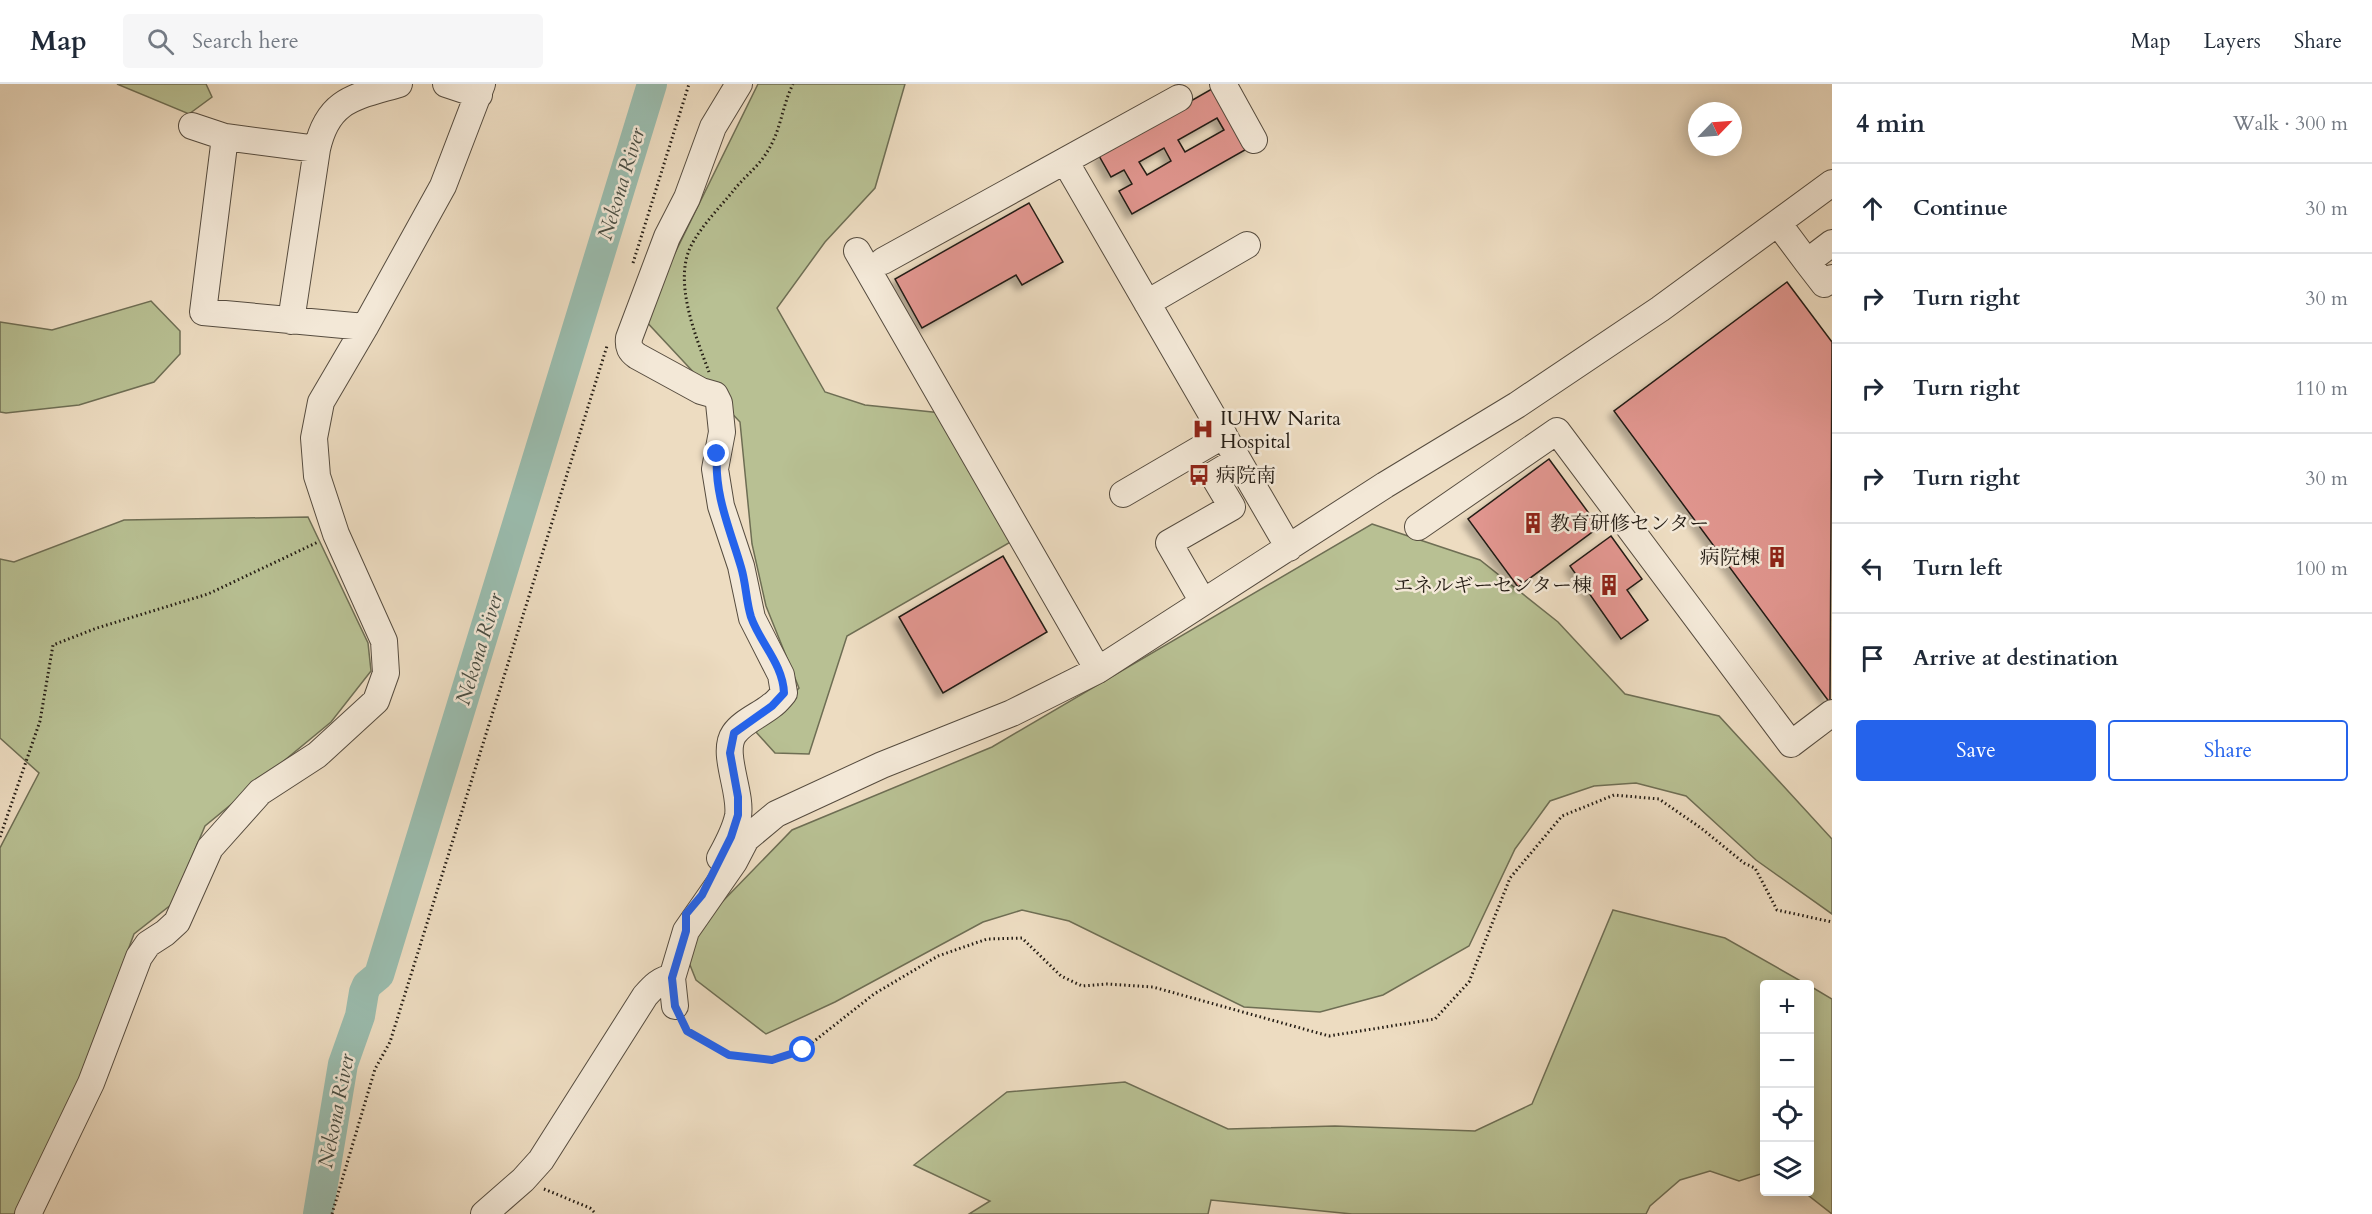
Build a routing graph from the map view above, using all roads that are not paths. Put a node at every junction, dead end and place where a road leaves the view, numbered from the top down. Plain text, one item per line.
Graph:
1 (399, 84) edge
2 (446, 84) edge
3 (739, 84) edge
4 (1223, 84) edge
5 (480, 90) edge
6 (1179, 98) dead end
7 (192, 126) dead end
8 (225, 137) junction
9 (1254, 140) dead end
10 (317, 149) junction
11 (1065, 161) junction
12 (1832, 183) edge
13 (1778, 223) junction
14 (1832, 243) edge
15 (1246, 245) dead end
16 (857, 251) dead end
17 (883, 261) dead end
18 (1807, 262) junction
19 (1832, 278) edge
20 (1147, 303) junction
21 (291, 321) junction
22 (365, 327) junction
23 (1224, 435) junction
24 (1238, 460) junction
25 (1123, 494) dead end
26 (1418, 527) dead end
27 (1289, 548) junction
28 (1203, 602) junction
29 (1098, 670) junction
30 (1832, 713) edge
31 (686, 931) junction
32 (672, 978) junction
33 (675, 1006) road end
34 (28, 1214) edge
35 (484, 1214) edge

1 - 10 street
2 - 5 street
3 - 31 street
4 - 9 street
5 - 22 street
6 - 11 street
7 - 8 street
8 - 10 street
8 - 21 street
10 - 21 street
11 - 17 street
11 - 20 street
12 - 13 street
13 - 18 street
13 - 27 street
14 - 18 street
15 - 20 street
16 - 29 street
18 - 19 street
20 - 23 street
21 - 22 street
22 - 34 street
23 - 24 street
23 - 25 street
24 - 27 street
24 - 28 street
26 - 30 street
27 - 28 street
28 - 29 street
29 - 31 street
31 - 32 street
32 - 33 street
32 - 35 street

